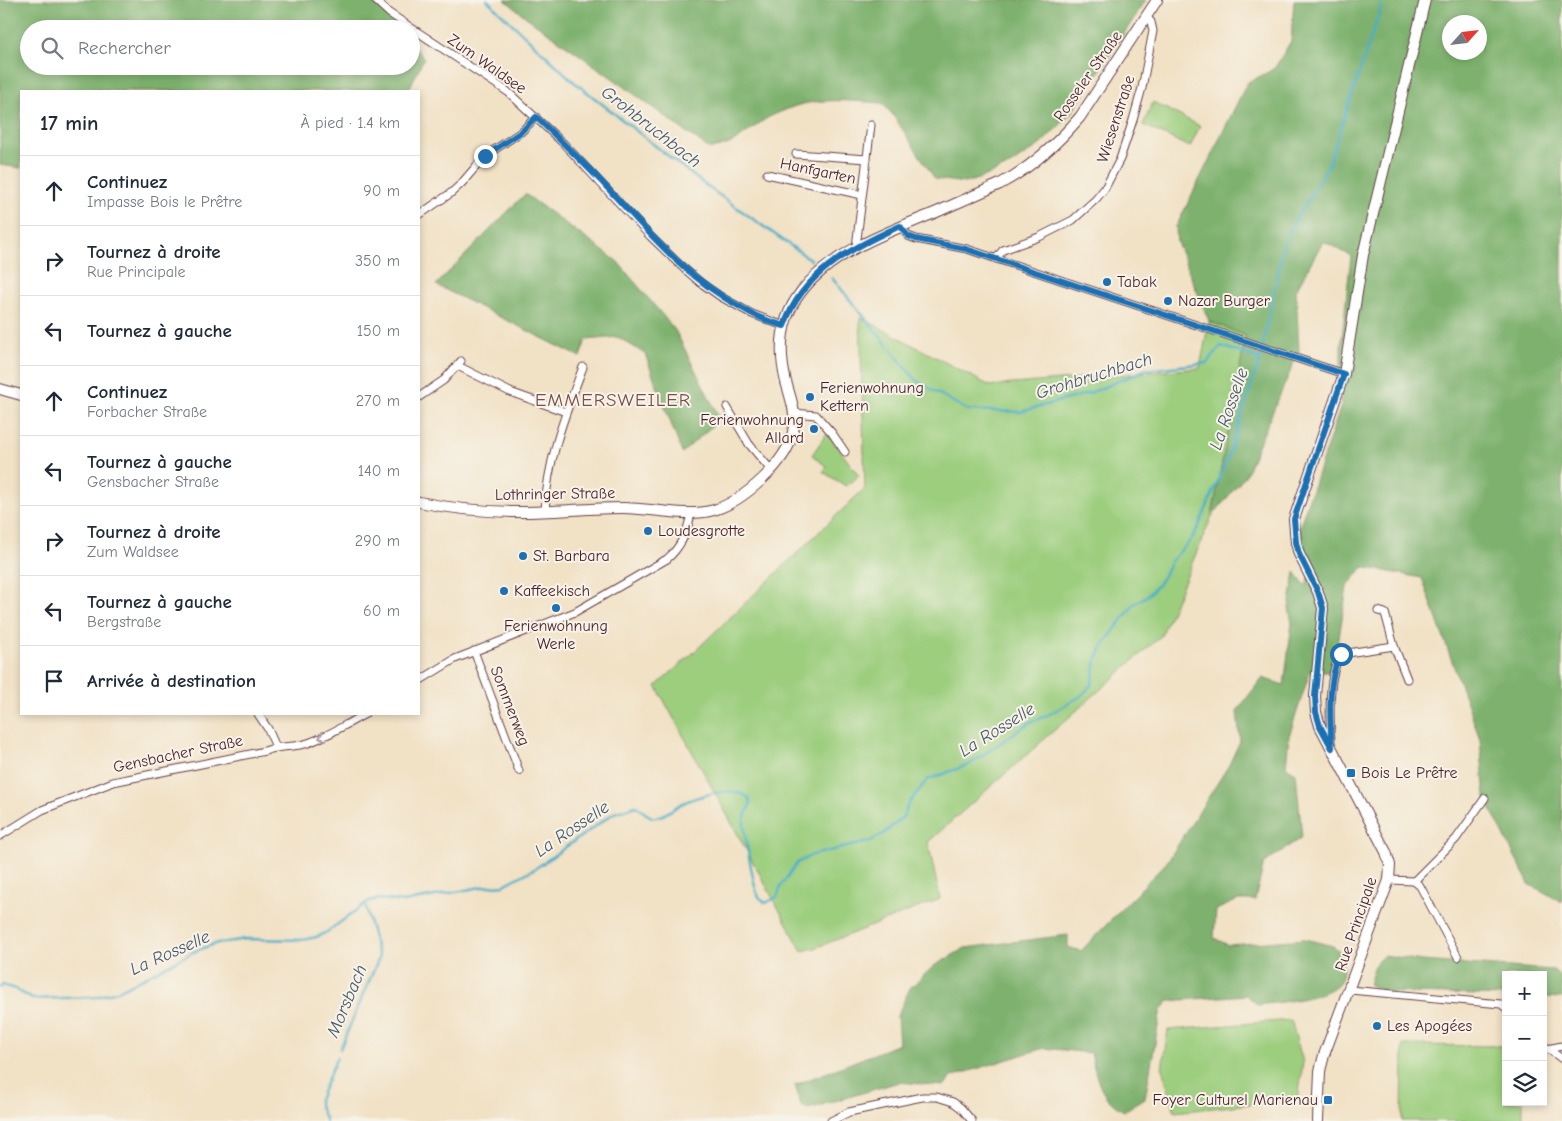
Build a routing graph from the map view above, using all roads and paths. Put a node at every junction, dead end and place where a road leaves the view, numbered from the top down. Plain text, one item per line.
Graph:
1 (375, 0) edge
2 (1157, 0) edge
3 (1425, 0) edge
4 (1146, 16) junction
5 (400, 20) edge
6 (420, 34) edge
7 (536, 117) junction
8 (871, 125) dead end
9 (796, 154) dead end
10 (867, 159) junction
11 (767, 174) dead end
12 (862, 195) junction
13 (420, 214) edge
14 (900, 226) junction
15 (856, 248) junction
16 (996, 259) junction
17 (784, 326) junction
18 (583, 367) dead end
19 (1344, 374) junction
20 (0, 389) edge
21 (20, 395) edge
22 (420, 396) edge
23 (727, 407) dead end
24 (566, 412) junction
25 (794, 413) junction
26 (845, 452) dead end
27 (771, 470) junction
28 (420, 502) edge
29 (545, 511) junction
30 (692, 513) junction
31 (1378, 611) dead end
32 (1394, 646) junction
33 (474, 651) junction
34 (1407, 679) dead end
35 (420, 680) edge
36 (259, 715) edge
37 (363, 715) edge
38 (276, 747) junction
39 (1332, 748) junction
40 (519, 771) dead end
41 (1485, 798) dead end
42 (0, 836) edge
43 (1389, 880) junction
44 (1414, 881) junction
45 (1458, 957) dead end
46 (1350, 990) junction
47 (1502, 1006) edge
48 (1562, 1046) edge
49 (1547, 1047) edge
50 (1547, 1048) edge
51 (1562, 1059) edge
52 (831, 1121) edge
53 (972, 1121) edge
54 (1318, 1121) edge

1 - 5 street, Zum Waldsee
2 - 4 main road, Rosseler Straße
3 - 19 main road, Rue Principale
4 - 14 main road, Rosseler Straße
4 - 16 street, Wiesenstraße
6 - 7 street, Zum Waldsee
7 - 13 street
7 - 17 street, Zum Waldsee
8 - 10 street, Hanfgarten
9 - 10 street, Hanfgarten
10 - 12 street, Hanfgarten
11 - 12 street, Hanfgarten
12 - 15 street, Hanfgarten
14 - 15 main road
14 - 16 street
15 - 17 main road
16 - 19 street
17 - 25 main road
18 - 24 street
19 - 39 main road, Rue Principale
20 - 21 main road
22 - 24 street
23 - 27 street
24 - 29 street
25 - 26 street
25 - 27 main road
27 - 30 main road
28 - 29 main road, Lothringer Straße
29 - 30 main road, Lothringer Straße
30 - 33 street
31 - 32 street
32 - 34 street
32 - 39 street
33 - 35 street
33 - 40 street, Sommerweg
36 - 38 street
37 -> 38 street, Gensbacher Straße
38 - 42 street, Gensbacher Straße
39 - 43 main road, Rue Principale
41 - 44 street
43 - 44 street
43 - 46 main road, Rue Principale
44 - 45 street
46 - 47 street
46 - 54 main road, Rue Principale
48 - 49 street
50 - 51 street
52 - 53 street

